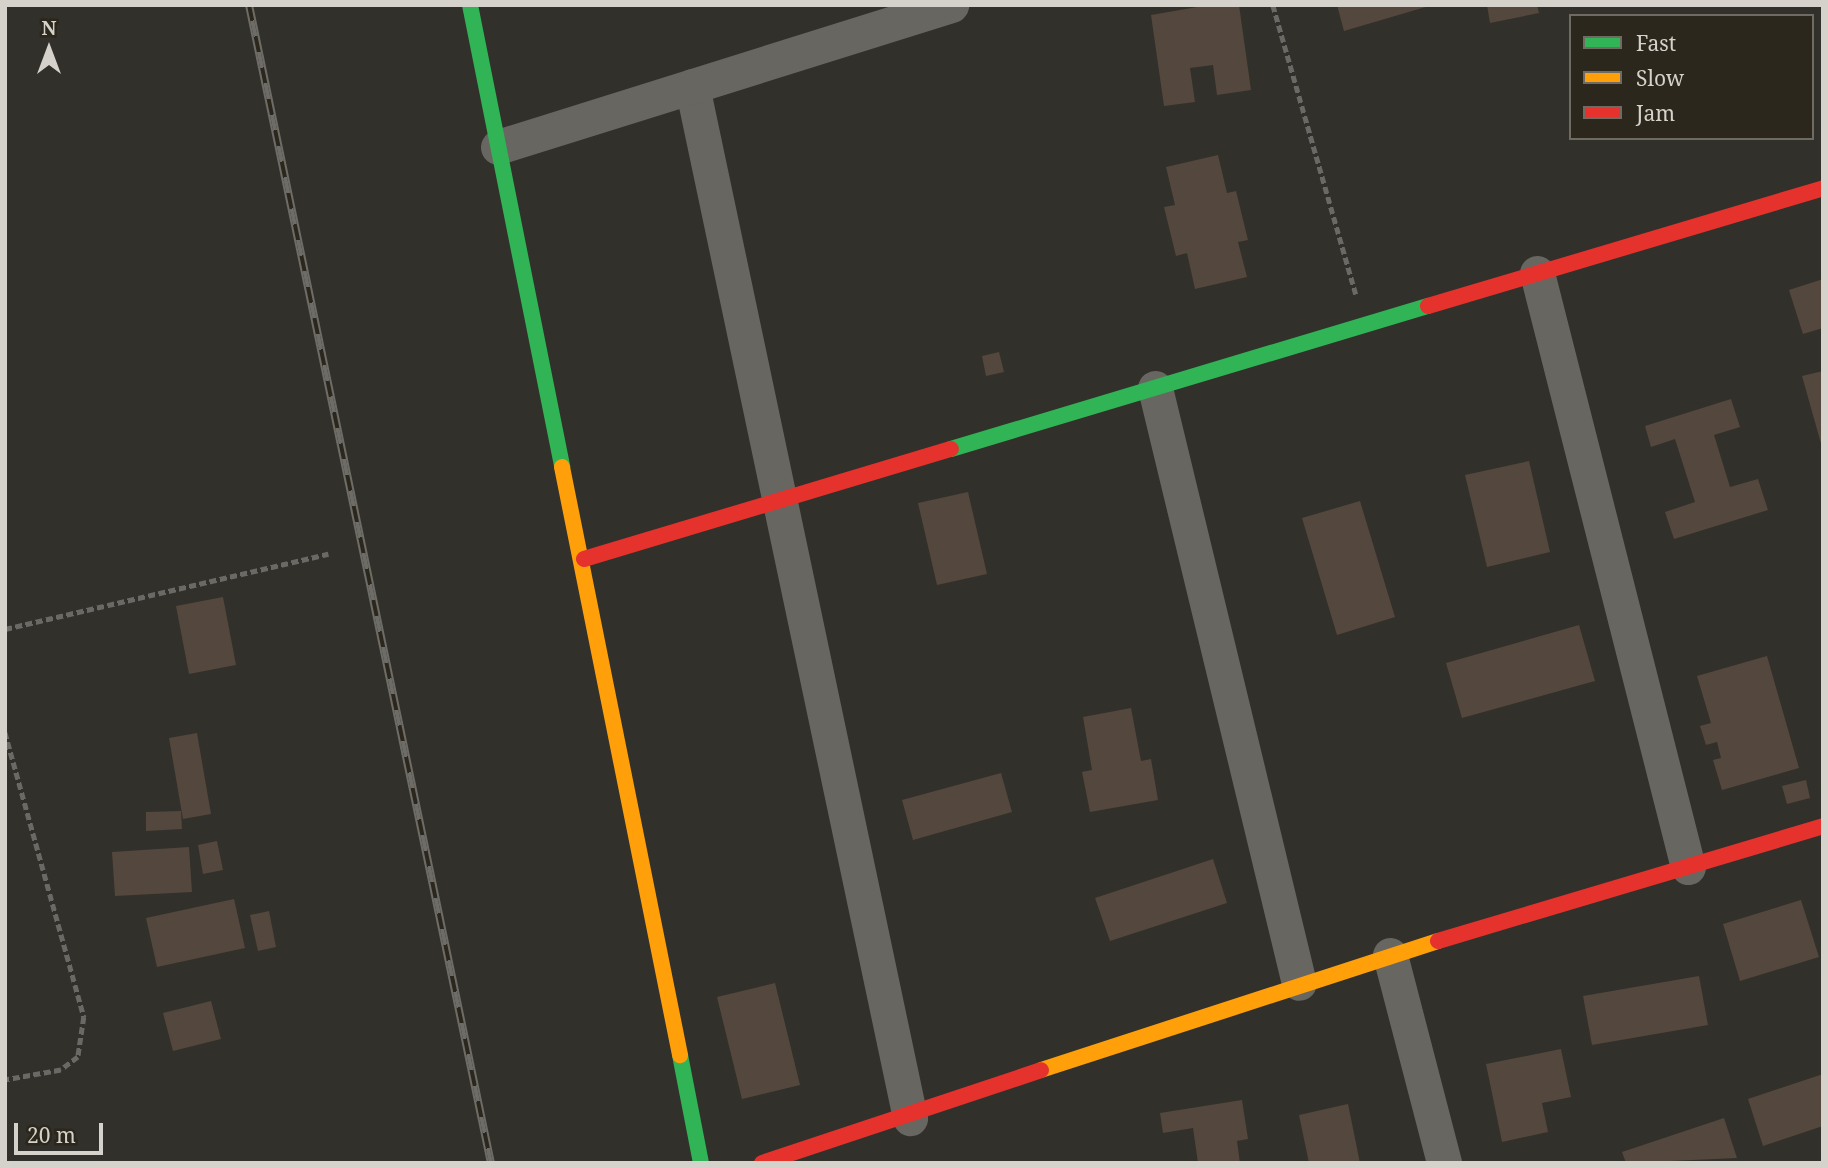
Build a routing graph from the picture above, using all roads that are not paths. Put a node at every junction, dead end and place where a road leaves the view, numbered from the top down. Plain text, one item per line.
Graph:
1 (470, 5) edge
2 (951, 5) edge
3 (692, 86) junction
4 (498, 147) junction
5 (1823, 188) edge
6 (1537, 274) junction
7 (1155, 388) junction
8 (780, 505) junction
9 (584, 559) junction
10 (1823, 826) edge
11 (1688, 867) junction
12 (1390, 956) junction
13 (1299, 983) junction
14 (910, 1118) junction
15 (701, 1163) edge
16 (762, 1163) edge
17 (1444, 1163) edge

1 - 4 street
2 - 3 street
3 - 4 street
3 - 8 street
4 - 9 street
5 - 6 street
6 - 7 street
6 - 11 street
7 - 8 street
7 - 13 street
8 - 9 street
8 - 14 street
9 - 15 street
10 - 11 street
11 - 12 street
12 - 13 street
12 - 17 street
13 - 14 street
14 - 16 street

